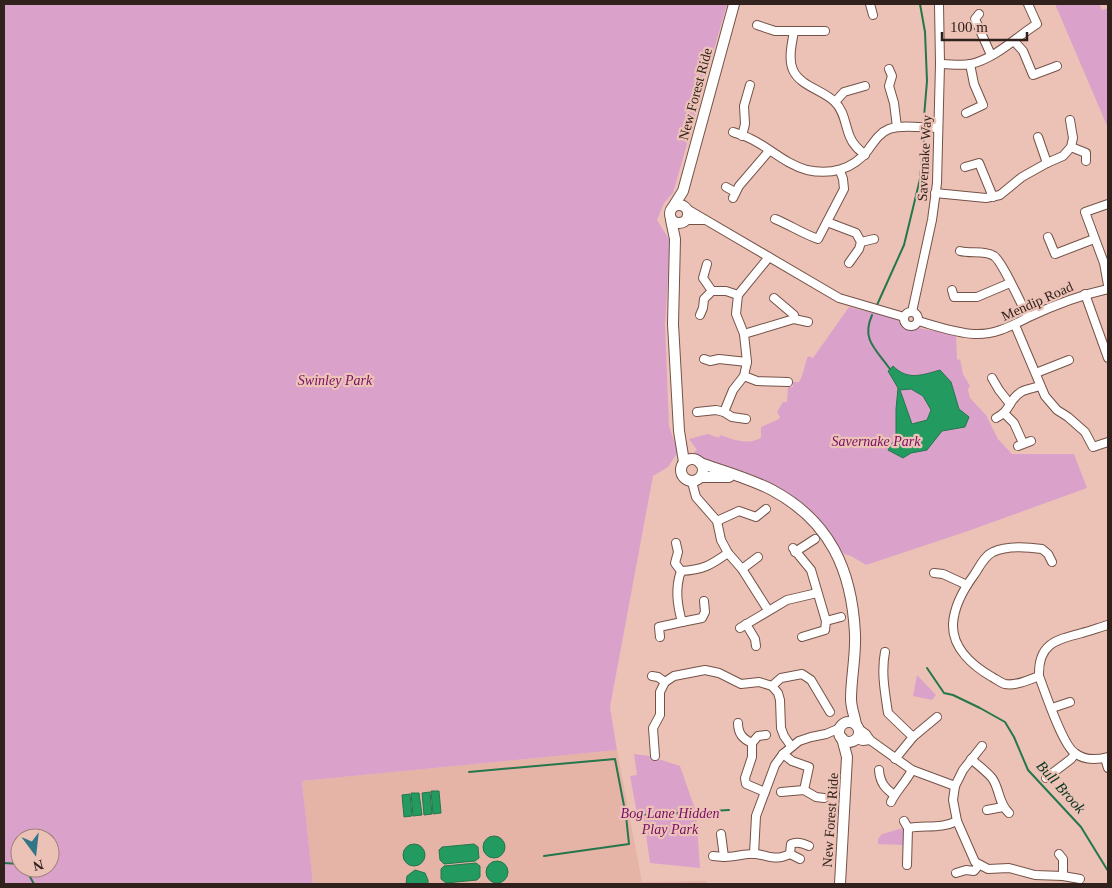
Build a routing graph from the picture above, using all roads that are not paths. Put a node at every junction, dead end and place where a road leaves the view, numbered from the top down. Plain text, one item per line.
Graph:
1 (734, 4) edge
2 (870, 4) edge
3 (939, 4) edge
4 (1028, 4) edge
5 (980, 14) dead end
6 (873, 15) dead end
7 (757, 25) dead end
8 (794, 32) junction
9 (825, 32) dead end
10 (1014, 41) junction
11 (991, 56) junction
12 (940, 64) junction
13 (970, 64) junction
14 (1057, 66) dead end
15 (893, 72) dead end
16 (750, 85) dead end
17 (865, 86) dead end
18 (836, 102) junction
19 (966, 113) dead end
20 (1070, 120) dead end
21 (896, 127) junction
22 (938, 128) junction
23 (733, 132) dead end
24 (742, 136) junction
25 (1038, 137) dead end
26 (1071, 147) junction
27 (769, 151) junction
28 (865, 155) junction
29 (1086, 161) dead end
30 (1047, 163) junction
31 (966, 167) dead end
32 (840, 171) junction
33 (726, 187) dead end
34 (682, 191) junction
35 (936, 193) junction
36 (993, 197) junction
37 (1108, 204) edge
38 (673, 207) junction
39 (686, 208) junction
40 (775, 219) dead end
41 (671, 220) junction
42 (686, 220) junction
43 (703, 220) junction
44 (826, 222) junction
45 (1048, 237) dead end
46 (675, 239) junction
47 (874, 239) dead end
48 (1094, 239) junction
49 (861, 242) junction
50 (960, 252) dead end
51 (769, 257) junction
52 (1106, 262) edge
53 (849, 263) dead end
54 (706, 264) dead end
55 (1010, 282) junction
56 (1108, 285) edge
57 (1108, 289) edge
58 (712, 291) junction
59 (1085, 294) junction
60 (738, 295) junction
61 (953, 297) dead end
62 (774, 298) dead end
63 (912, 312) junction
64 (700, 315) dead end
65 (904, 317) junction
66 (1028, 318) junction
67 (794, 319) junction
68 (808, 322) dead end
69 (918, 322) junction
70 (1015, 325) junction
71 (744, 334) junction
72 (1108, 358) edge
73 (704, 359) dead end
74 (1069, 360) dead end
75 (746, 362) junction
76 (1036, 373) junction
77 (744, 376) junction
78 (992, 378) dead end
79 (788, 382) dead end
80 (1040, 386) junction
81 (1010, 404) junction
82 (697, 412) dead end
83 (724, 412) junction
84 (1005, 414) junction
85 (996, 418) dead end
86 (746, 419) dead end
87 (1108, 442) edge
88 (1024, 443) dead end
89 (693, 461) junction
90 (740, 478) junction
91 (697, 479) junction
92 (766, 508) dead end
93 (717, 521) junction
94 (815, 539) dead end
95 (676, 543) dead end
96 (728, 553) junction
97 (758, 557) dead end
98 (804, 562) junction
99 (1052, 562) dead end
100 (797, 568) dead end
101 (742, 569) junction
102 (681, 571) junction
103 (934, 573) dead end
104 (967, 584) junction
105 (817, 594) junction
106 (704, 601) dead end
107 (768, 610) junction
108 (841, 617) dead end
109 (826, 621) junction
110 (682, 622) junction
111 (1108, 625) edge
112 (660, 637) dead end
113 (802, 637) dead end
114 (756, 646) dead end
115 (885, 652) dead end
116 (652, 676) dead end
117 (1039, 676) junction
118 (665, 682) junction
119 (772, 686) junction
120 (851, 701) junction
121 (1070, 702) dead end
122 (1052, 708) junction
123 (830, 712) dead end
124 (937, 717) dead end
125 (738, 723) dead end
126 (841, 732) junction
127 (856, 733) junction
128 (766, 735) dead end
129 (913, 737) junction
130 (752, 743) junction
131 (791, 746) junction
132 (982, 746) dead end
133 (783, 754) junction
134 (1075, 754) junction
135 (655, 756) dead end
136 (847, 757) junction
137 (1107, 757) edge
138 (895, 759) junction
139 (971, 759) junction
140 (1108, 768) edge
141 (879, 770) dead end
142 (912, 770) junction
143 (1046, 778) dead end
144 (955, 786) junction
145 (804, 790) junction
146 (764, 792) junction
147 (781, 792) dead end
148 (824, 798) dead end
149 (986, 810) dead end
150 (958, 821) junction
151 (721, 834) dead end
152 (809, 846) dead end
153 (754, 854) junction
154 (790, 854) junction
155 (1059, 854) dead end
156 (713, 856) dead end
157 (724, 857) junction
158 (800, 859) dead end
159 (906, 865) dead end
160 (979, 865) junction
161 (956, 873) dead end
162 (1063, 876) junction
163 (840, 879) edge
164 (1080, 879) dead end

1 - 34 main road, New Forest Ride
2 - 6 street
3 - 12 street, Savernake Way
4 - 10 street
5 - 11 street
7 - 8 street
8 - 9 street
8 - 18 street
10 - 11 street
10 - 14 street
11 - 13 street
12 - 13 street
12 - 22 street, Savernake Way
13 - 19 street
15 - 21 street
16 - 24 street
17 - 18 street
18 - 28 street
20 - 26 street
21 - 22 street
21 - 28 street
22 - 35 street, Savernake Way
23 - 24 street
24 - 27 street
25 - 30 street
26 - 29 street
26 - 30 street
27 - 32 street
27 - 33 street
28 - 32 street
30 - 36 street
31 - 36 street
32 - 44 street
34 - 38 main road, New Forest Ride
34 - 39 main road, New Forest Ride
35 - 36 street
35 - 63 street, Savernake Way
37 - 48 street
38 - 39 main road
38 - 41 main road, New Forest Ride
39 - 42 main road, New Forest Ride
39 - 43 street
40 - 44 street
41 - 42 main road
41 - 46 main road, New Forest Ride
42 - 43 street
42 - 46 main road, New Forest Ride
43 - 51 street
44 - 49 street
45 - 48 street
46 - 89 main road, New Forest Ride
47 - 49 street
48 - 52 street
49 - 53 street
50 - 55 street
51 - 60 street
51 - 65 street
52 - 56 street
54 - 58 street
55 - 61 street
55 - 66 street
57 - 59 street, Mendip Road
58 - 60 street
58 - 64 street
59 - 66 street, Mendip Road
59 - 72 street
60 - 71 street
62 - 67 street
63 - 65 street
63 - 69 street
65 - 69 street
66 - 70 street, Mendip Road
67 - 68 street
67 - 71 street
69 - 70 street, Mendip Road
70 - 76 street
71 - 75 street
73 - 75 street
74 - 76 street
75 - 77 street
76 - 80 street
77 - 79 street
77 - 83 street
78 - 81 street
80 - 81 street
80 - 87 street
81 - 84 street
82 - 83 street
83 - 86 street
84 - 85 street
84 - 88 street
89 - 90 main road
89 - 91 main road, New Forest Ride
89 - 91 main road, New Forest Ride
90 - 91 main road
90 - 120 main road
91 - 93 street
92 - 93 street
93 - 96 street
94 - 98 street
95 - 102 street
96 - 101 street
96 - 102 street
97 - 101 street
98 - 100 street
98 - 105 street
99 - 104 street
101 - 107 street
102 - 110 street
103 - 104 street
104 - 117 street
105 - 107 street
105 - 109 street
106 - 110 street
107 - 114 street
108 - 109 street
109 - 113 street
110 - 112 street
111 - 117 street
115 - 129 street
116 - 118 street
117 - 122 street
118 - 119 street
118 - 135 street
119 - 123 street
119 - 131 street
120 - 126 main road
120 - 127 main road
121 - 122 street
122 - 134 street
124 - 129 street
125 - 130 street
126 - 127 main road
126 - 127 main road
126 - 131 street
126 - 136 main road, New Forest Ride
127 - 136 main road, New Forest Ride
127 - 138 street
128 - 130 street
129 - 138 street
130 - 146 street
131 - 133 street
132 - 139 street
133 - 145 street
133 - 146 street
134 - 137 street
134 - 143 street
136 - 163 main road, New Forest Ride
137 - 140 street
138 - 142 street
139 - 144 street
139 - 149 street
141 - 142 street
142 - 144 street
144 - 150 street
145 - 147 street
145 - 148 street
146 - 153 street
150 - 159 street
150 - 160 street
151 - 157 street
152 - 154 street
153 - 154 street
153 - 157 street
154 - 158 street
155 - 162 street
156 - 157 street
160 - 161 street
160 - 162 street
162 - 164 street

